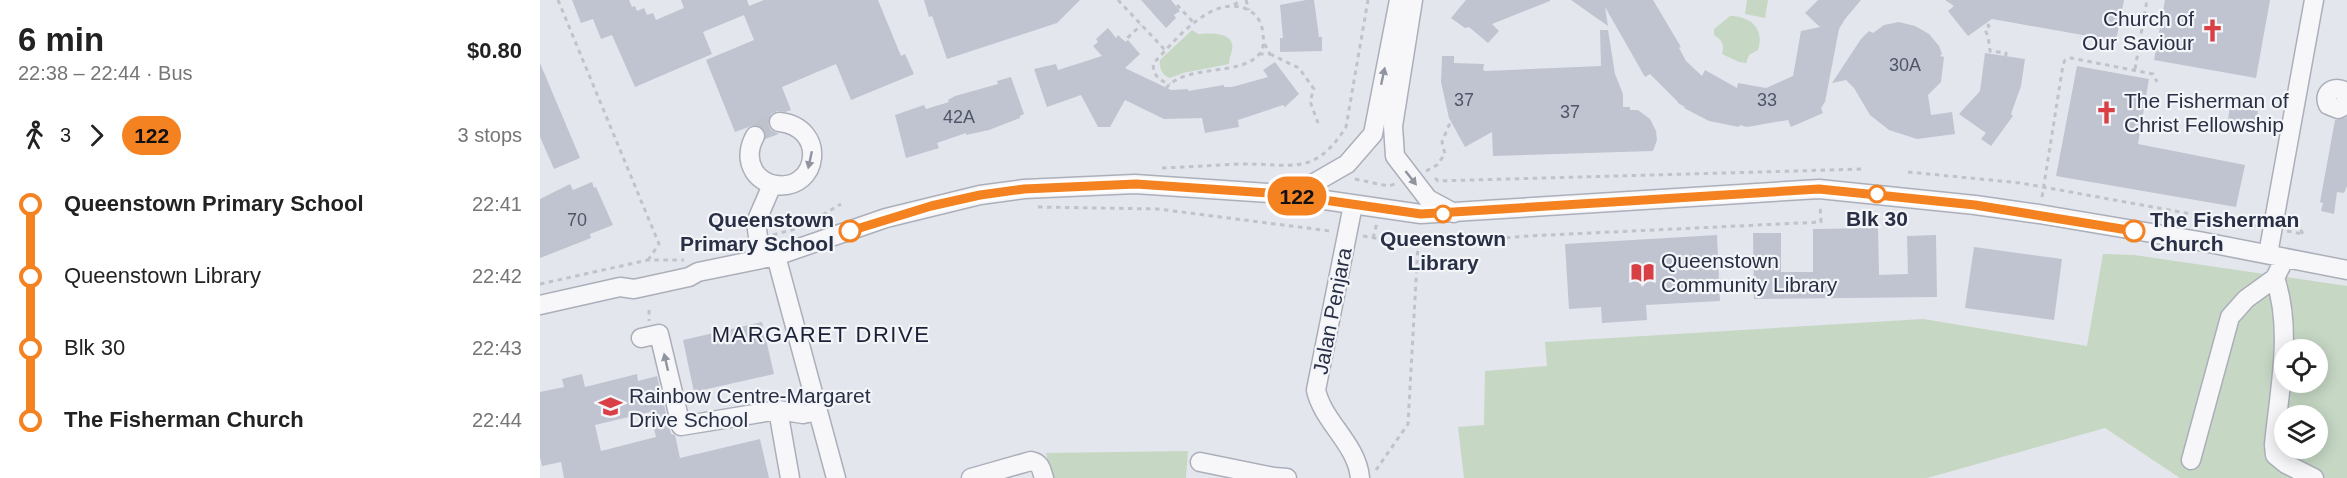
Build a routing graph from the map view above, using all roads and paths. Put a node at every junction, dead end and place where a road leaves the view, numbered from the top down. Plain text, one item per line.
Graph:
1 (558, 0) edge
2 (1118, 0) edge
3 (1241, 0) edge
4 (1246, 0) edge
5 (1368, 0) edge
6 (1399, 0) edge
7 (1413, 0) edge
8 (2147, 0) edge
9 (2313, 0) edge
10 (1177, 5) dead end
11 (1233, 6) junction
12 (1249, 10) junction
13 (1982, 17) dead end
14 (1194, 23) junction
15 (1141, 25) junction
16 (1264, 43) junction
17 (1121, 44) dead end
18 (1165, 51) junction
19 (1259, 54) junction
20 (1270, 54) junction
21 (2006, 63) dead end
22 (2135, 69) junction
23 (2157, 82) dead end
24 (1170, 84) junction
25 (1167, 88) dead end
26 (2297, 92) junction
27 (2340, 98) edge
28 (1461, 119) dead end
29 (779, 122) dead end
30 (1318, 123) dead end
31 (755, 136) dead end
32 (1865, 170) dead end
33 (1417, 172) junction
34 (1908, 172) dead end
35 (1332, 173) junction
36 (772, 185) junction
37 (2043, 187) junction
38 (1282, 194) junction
39 (841, 204) dead end
40 (1353, 205) junction
41 (1456, 213) junction
42 (2039, 214) junction
43 (2272, 228) junction
44 (757, 239) junction
45 (1418, 245) dead end
46 (2276, 256) junction
47 (768, 258) junction
48 (648, 260) junction
49 (692, 266) junction
50 (2347, 270) edge
51 (2275, 278) junction
52 (540, 284) edge
53 (540, 305) edge
54 (641, 338) dead end
55 (778, 410) junction
56 (818, 411) junction
57 (2191, 460) dead end
58 (1200, 462) dead end
59 (1366, 477) edge
60 (790, 478) edge
61 (836, 478) edge
62 (971, 478) edge
63 (1044, 478) edge
64 (1287, 478) edge
65 (2314, 478) edge

1 - 48 path
2 - 15 path
3 - 11 path
4 - 12 path
5 - 35 path
35 -> 6 street
7 - 33 street
8 - 22 path
9 - 26 street
10 - 14 path
11 - 12 path
11 - 14 path
12 - 16 path
13 - 21 path
14 - 18 path
15 - 17 path
15 - 18 path
16 - 19 path
16 - 20 path
18 - 24 path
19 - 20 path
19 - 24 path
20 - 30 path
22 - 23 path
22 - 37 path
24 - 25 path
26 - 27 street
26 - 43 street
28 - 33 path
29 -> 36 street
31 - 36 street
32 - 33 path
33 - 35 path
33 -> 41 street
34 - 37 path
35 - 38 street
36 - 44 street
37 - 42 path
37 - 43 path
38 - 40 street
38 - 47 street
39 - 44 path
40 - 41 street
40 - 59 street, Jalan Penjara
41 - 42 street
42 - 46 street
43 - 46 street
44 - 47 street
45 - 59 path
46 - 50 street
46 - 51 street
47 - 49 street
47 - 56 street
48 - 49 path
48 - 52 path
49 - 53 street
51 - 57 street
51 - 65 street
55 -> 54 street
55 - 56 street
55 - 60 street
56 - 61 street
58 - 64 street
62 - 63 street

